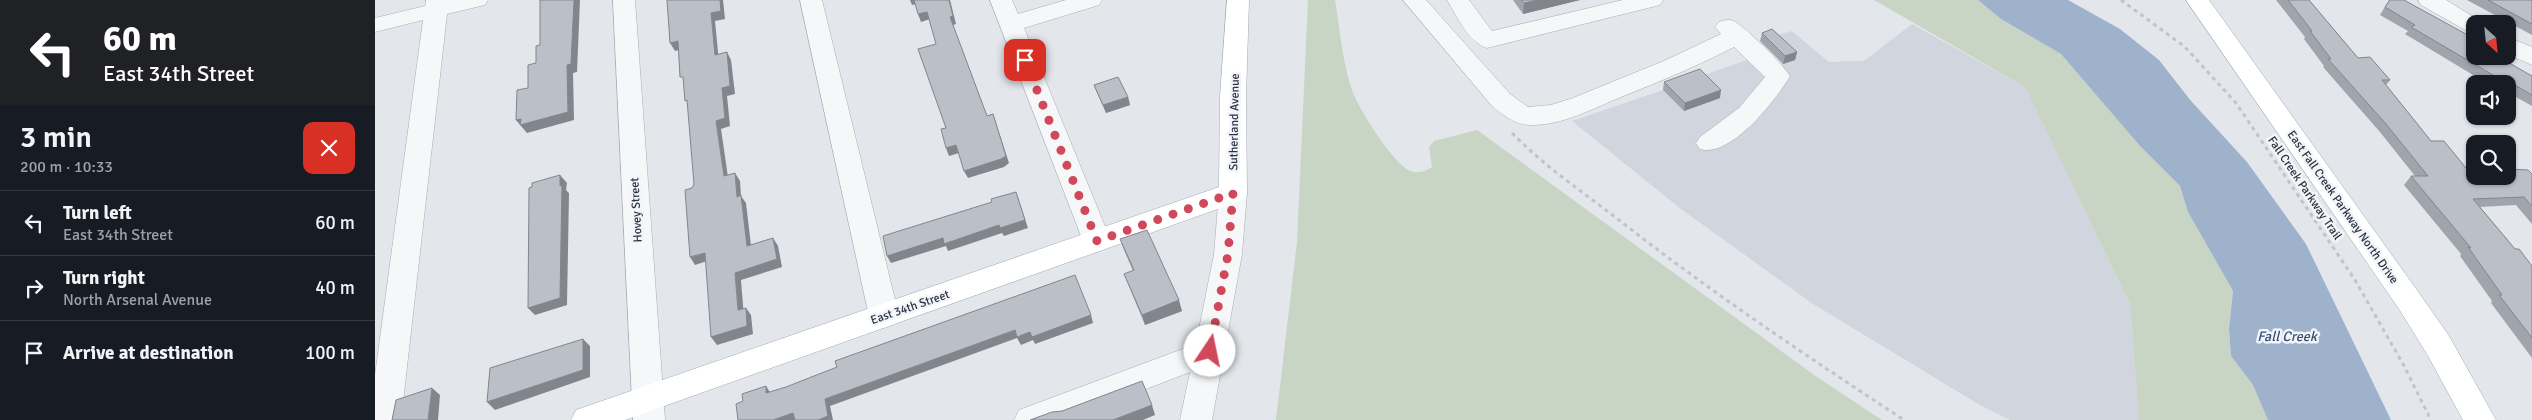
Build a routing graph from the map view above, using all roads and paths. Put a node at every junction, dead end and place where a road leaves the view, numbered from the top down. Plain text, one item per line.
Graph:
1 (477, 0) edge
2 (624, 0) edge
3 (811, 0) edge
4 (1001, 0) edge
5 (1091, 0) edge
6 (1238, 0) edge
7 (1414, 0) edge
8 (1458, 0) edge
9 (1652, 0) edge
10 (2121, 0) edge
11 (2197, 0) edge
12 (2429, 0) edge
13 (437, 5) edge
14 (2466, 21) edge
15 (1011, 24) junction
16 (375, 25) edge
17 (2516, 49) edge
18 (2532, 58) edge
19 (1709, 143) dead end
20 (1233, 193) junction
21 (1587, 196) dead end
22 (1097, 241) junction
23 (884, 316) junction
24 (1210, 351) junction
25 (648, 409) edge
26 (385, 420) edge
27 (587, 420) edge
28 (1030, 420) edge
29 (1197, 420) edge
30 (1904, 420) edge
31 (2431, 420) edge
32 (2480, 420) edge

1 - 13 street
2 - 25 street, Hovey Street
3 - 23 street
4 - 15 street
5 - 15 street
6 - 20 main road, Sutherland Avenue
7 - 19 street
8 - 9 street
10 - 31 path, Fall Creek Parkway Trail
11 - 32 main road, East Fall Creek Parkway North Drive
12 - 14 street
13 - 16 street
13 - 26 street
15 - 22 street
17 - 18 street
20 - 22 main road, East 34th Street
20 - 24 street, Sutherland Avenue
21 - 30 path
22 - 23 main road, East 34th Street
23 - 25 main road, East 34th Street
24 - 28 street
24 - 29 street, Sutherland Avenue
25 - 27 main road, East 34th Street

